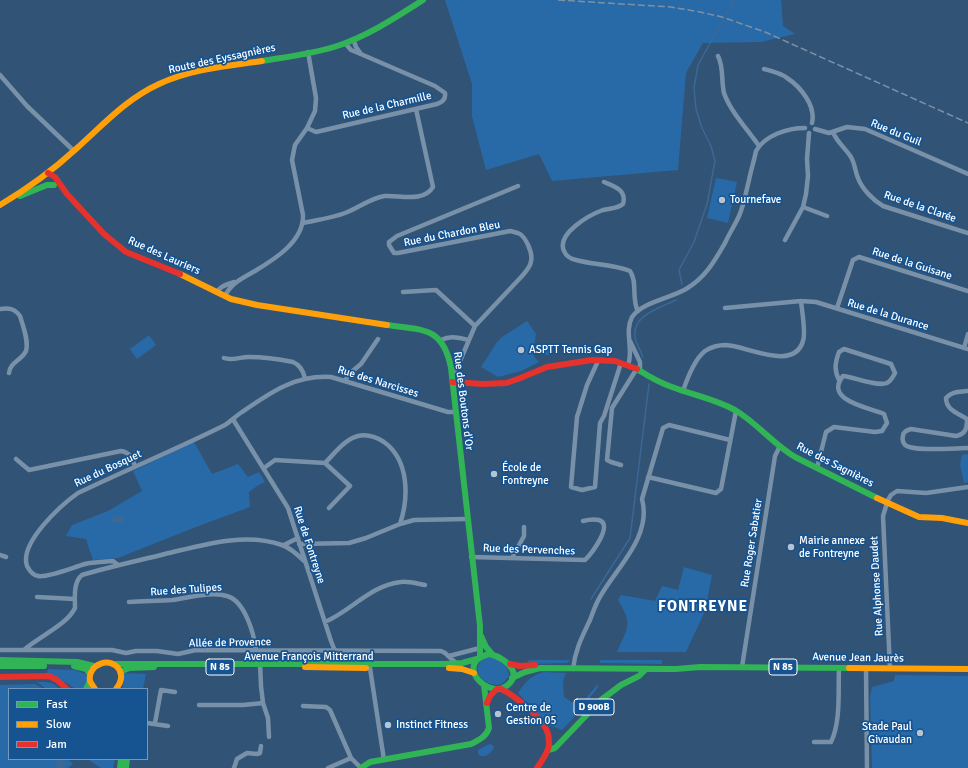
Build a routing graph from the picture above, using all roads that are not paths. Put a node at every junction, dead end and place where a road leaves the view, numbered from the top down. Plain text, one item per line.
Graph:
1 (423, 0) edge
2 (353, 39) junction
3 (345, 43) junction
4 (308, 52) junction
5 (361, 54) junction
6 (718, 56) dead end
7 (764, 69) dead end
8 (0, 75) edge
9 (416, 109) junction
10 (812, 123) junction
11 (306, 128) junction
12 (806, 128) junction
13 (815, 129) junction
14 (833, 132) junction
15 (809, 133) junction
16 (759, 146) junction
17 (74, 151) junction
18 (57, 165) junction
19 (48, 173) junction
20 (968, 174) edge
21 (55, 176) junction
22 (604, 182) dead end
23 (54, 185) junction
24 (518, 186) dead end
25 (26, 188) junction
26 (67, 194) junction
27 (0, 201) edge
28 (8, 201) junction
29 (0, 205) edge
30 (803, 207) junction
31 (827, 216) dead end
32 (303, 223) junction
33 (968, 233) edge
34 (785, 240) dead end
35 (236, 282) junction
36 (968, 291) edge
37 (217, 292) junction
38 (403, 292) dead end
39 (225, 296) junction
40 (801, 301) junction
41 (726, 308) dead end
42 (837, 308) junction
43 (0, 309) edge
44 (638, 311) junction
45 (475, 326) junction
46 (968, 334) edge
47 (378, 339) dead end
48 (441, 340) junction
49 (469, 340) junction
50 (629, 340) junction
51 (966, 348) edge
52 (224, 358) dead end
53 (598, 361) junction
54 (624, 364) junction
55 (638, 370) junction
56 (9, 373) dead end
57 (452, 374) junction
58 (305, 378) junction
59 (839, 380) junction
60 (345, 381) junction
61 (452, 382) junction
62 (683, 391) junction
63 (967, 391) edge
64 (736, 411) junction
65 (455, 412) junction
66 (234, 419) junction
67 (730, 440) junction
68 (780, 446) junction
69 (968, 448) edge
70 (16, 459) dead end
71 (325, 463) junction
72 (621, 465) dead end
73 (135, 466) junction
74 (264, 468) junction
75 (818, 468) junction
76 (648, 476) junction
77 (968, 487) edge
78 (886, 503) junction
79 (329, 508) dead end
80 (467, 519) junction
81 (583, 521) dead end
82 (968, 523) edge
83 (400, 524) junction
84 (524, 527) dead end
85 (298, 538) junction
86 (299, 544) junction
87 (284, 545) junction
88 (0, 555) edge
89 (6, 557) dead end
90 (471, 557) junction
91 (512, 558) junction
92 (304, 561) junction
93 (118, 565) junction
94 (425, 585) dead end
95 (37, 597) dead end
96 (75, 599) junction
97 (129, 602) dead end
98 (325, 622) junction
99 (481, 634) junction
100 (480, 648) junction
101 (0, 650) edge
102 (24, 650) junction
103 (256, 650) junction
104 (332, 653) junction
105 (492, 654) junction
106 (448, 656) junction
107 (478, 658) junction
108 (0, 663) edge
109 (113, 664) junction
110 (337, 664) junction
111 (457, 664) junction
112 (510, 664) junction
113 (260, 665) junction
114 (322, 665) junction
115 (94, 666) junction
116 (573, 667) junction
117 (700, 667) junction
118 (742, 667) junction
119 (370, 668) junction
120 (839, 668) junction
121 (866, 668) junction
122 (646, 669) junction
123 (890, 669) junction
124 (968, 669) edge
125 (120, 672) junction
126 (90, 674) junction
127 (474, 674) junction
128 (0, 677) edge
129 (512, 679) junction
130 (90, 681) junction
131 (484, 685) junction
132 (66, 688) edge
133 (86, 688) edge
134 (93, 688) edge
135 (118, 688) edge
136 (499, 689) junction
137 (175, 692) dead end
138 (520, 701) junction
139 (263, 703) junction
140 (487, 703) junction
141 (199, 705) dead end
142 (303, 706) dead end
143 (148, 723) edge
144 (155, 723) junction
145 (168, 726) dead end
146 (269, 738) dead end
147 (814, 742) dead end
148 (261, 746) dead end
149 (548, 750) junction
150 (351, 758) junction
151 (381, 761) junction
152 (234, 768) edge
153 (328, 768) edge
154 (361, 768) edge
155 (368, 768) edge
156 (537, 768) edge
157 (867, 768) edge

1 - 2 main road, Route des Eyssagnières
2 - 3 main road, Route des Eyssagnières
2 - 5 street
3 - 4 main road, Route des Eyssagnières
3 - 5 street, Rue de la Charmille
4 - 11 street
4 - 17 main road, Route des Eyssagnières
5 - 9 street, Rue de la Charmille
6 - 16 street
7 - 10 street
8 - 17 street
9 - 11 street, Rue de la Charmille
9 - 32 street
10 - 12 street
10 - 13 street
11 - 32 street
12 - 15 street
12 - 16 street
13 - 14 street, Rue du Guil
13 - 15 street
14 - 20 street, Rue du Guil
14 - 33 street, Rue de la Clarée
15 - 30 street
16 - 44 street
17 - 18 main road, Route des Eyssagnières
18 - 19 main road, Route des Eyssagnières
18 - 21 main road
19 - 21 main road
19 - 23 main road
19 - 25 main road, Route des Eyssagnières
21 - 26 main road
22 - 44 street
23 - 26 main road
23 - 28 main road
24 - 45 street, Rue du Chardon Bleu
25 - 27 main road, Route des Eyssagnières
25 - 28 main road, Route des Eyssagnières
26 - 37 main road, Rue des Lauriers
28 - 29 main road, Route des Eyssagnières
30 - 31 street
30 - 34 street
32 - 35 street
35 - 37 street
35 - 39 street
36 - 42 street, Rue de la Guisane
37 - 39 main road, Rue des Lauriers
38 - 45 street
39 - 48 main road, Rue des Boutons d'Or
40 - 41 street, Rue de la Durance
40 - 42 street, Rue de la Durance
40 - 62 street
42 - 51 street, Rue de la Durance
43 - 56 street
44 - 50 street
45 - 49 street, Rue du Chardon Bleu
46 - 51 street
47 - 60 street
48 - 49 street
48 - 57 main road, Rue des Boutons d'Or
49 - 57 street, Rue du Chardon Bleu
50 - 54 street
50 - 55 street
52 - 58 street
53 - 54 main road, Rue des Sagnières
53 - 54 street
53 - 61 main road, Rue des Sagnières
54 - 55 main road, Rue des Sagnières
55 - 62 main road, Rue des Sagnières
55 - 72 street
57 - 61 main road, Rue des Boutons d'Or
58 - 60 street, Rue des Narcisses
58 - 66 street, Rue des Narcisses
59 - 59 street
59 - 75 street
60 - 65 street, Rue des Narcisses
61 - 65 main road, Rue des Boutons d'Or
62 - 64 main road, Rue des Sagnières
63 - 69 street
64 - 67 street
64 - 68 main road, Rue des Sagnières
65 - 80 main road, Rue des Boutons d'Or
66 - 73 street, Rue du Bosquet
66 - 74 street, Rue de Fontreyne
67 - 76 street
67 - 76 street
68 - 75 main road, Rue des Sagnières
68 - 118 street, Rue Roger Sabatier
70 - 73 street
71 - 74 street
71 - 79 street
71 - 83 street
73 - 93 street, Rue du Bosquet
74 - 85 street, Rue de Fontreyne
75 - 78 main road, Rue des Sagnières
76 - 116 street
77 - 78 street
78 - 82 main road, Rue des Sagnières
78 - 123 street, Rue Alphonse Daudet
80 - 83 street
80 - 90 main road, Rue des Boutons d'Or
81 - 91 street, Rue des Pervenches
83 - 86 street
84 - 91 street
85 - 86 street, Rue de Fontreyne
85 - 87 street
86 - 92 street, Rue de Fontreyne
87 - 92 street, Rue du Bosquet
87 - 93 street, Rue du Bosquet
88 - 89 street
90 - 91 street, Rue des Pervenches
90 - 99 main road, Rue des Boutons d'Or
92 - 98 street, Rue de Fontreyne
93 - 96 street
94 - 98 street
95 - 96 street
96 - 102 street
97 - 103 street, Rue des Tulipes
98 - 104 street, Rue de Fontreyne
99 - 100 main road, Rue des Boutons d'Or
99 - 105 main road, Rue des Boutons d'Or
100 - 106 street
100 - 107 main road, Rue des Boutons d'Or
101 - 102 street, Allée de Provence
102 - 103 street, Allée de Provence
103 - 104 street, Allée de Provence
104 - 106 street, Allée de Provence
104 - 110 main road
104 - 114 main road
105 - 107 main road
105 - 112 main road
106 - 111 street, Allée de Provence
107 - 111 main road, Avenue François Mitterrand / N 85
107 - 127 main road
108 - 115 main road, N 85
108 - 126 main road, N 85
109 - 113 main road, Avenue François Mitterrand / N 85
109 - 115 main road, N 85
109 - 125 main road
110 - 111 main road, Avenue François Mitterrand / N 85
110 - 114 main road, Avenue François Mitterrand / N 85
110 - 119 main road, Avenue François Mitterrand / N 85
112 - 116 main road, Avenue Jean Jaurès / N 85
112 - 129 main road
113 - 114 main road, Avenue François Mitterrand / N 85
113 - 125 main road, Avenue François Mitterrand / N 85
113 - 139 street
115 - 126 main road
116 - 117 main road, Avenue Jean Jaurès / N 85
116 - 122 main road, Avenue Jean Jaurès / N 85
116 - 129 main road, Avenue Jean Jaurès / N 85
117 - 118 main road, Avenue Jean Jaurès / N 85
117 - 122 main road, Avenue Jean Jaurès / N 85
118 - 120 main road, Avenue Jean Jaurès / N 85
119 - 127 main road, Avenue François Mitterrand / N 85
119 - 151 street
120 - 121 main road, Avenue Jean Jaurès / N 85
120 - 147 street
121 - 123 main road, Avenue Jean Jaurès / N 85
121 - 157 street
122 - 149 main road, D 900B
123 - 124 main road, Avenue Jean Jaurès / N 85
125 - 135 main road
126 - 130 main road
127 - 131 main road
128 - 132 main road
129 - 136 main road
129 - 138 main road
130 - 133 main road
130 - 134 main road
131 - 136 main road
131 - 140 main road
136 - 138 main road
136 - 140 main road
137 - 144 street
138 - 149 main road
139 - 141 street
139 - 146 street
140 - 151 main road
142 - 150 street
143 - 144 street
144 - 145 street
148 - 152 street
149 - 156 main road, D 900B
150 - 153 street
150 - 154 street
151 - 154 main road
151 - 155 main road

